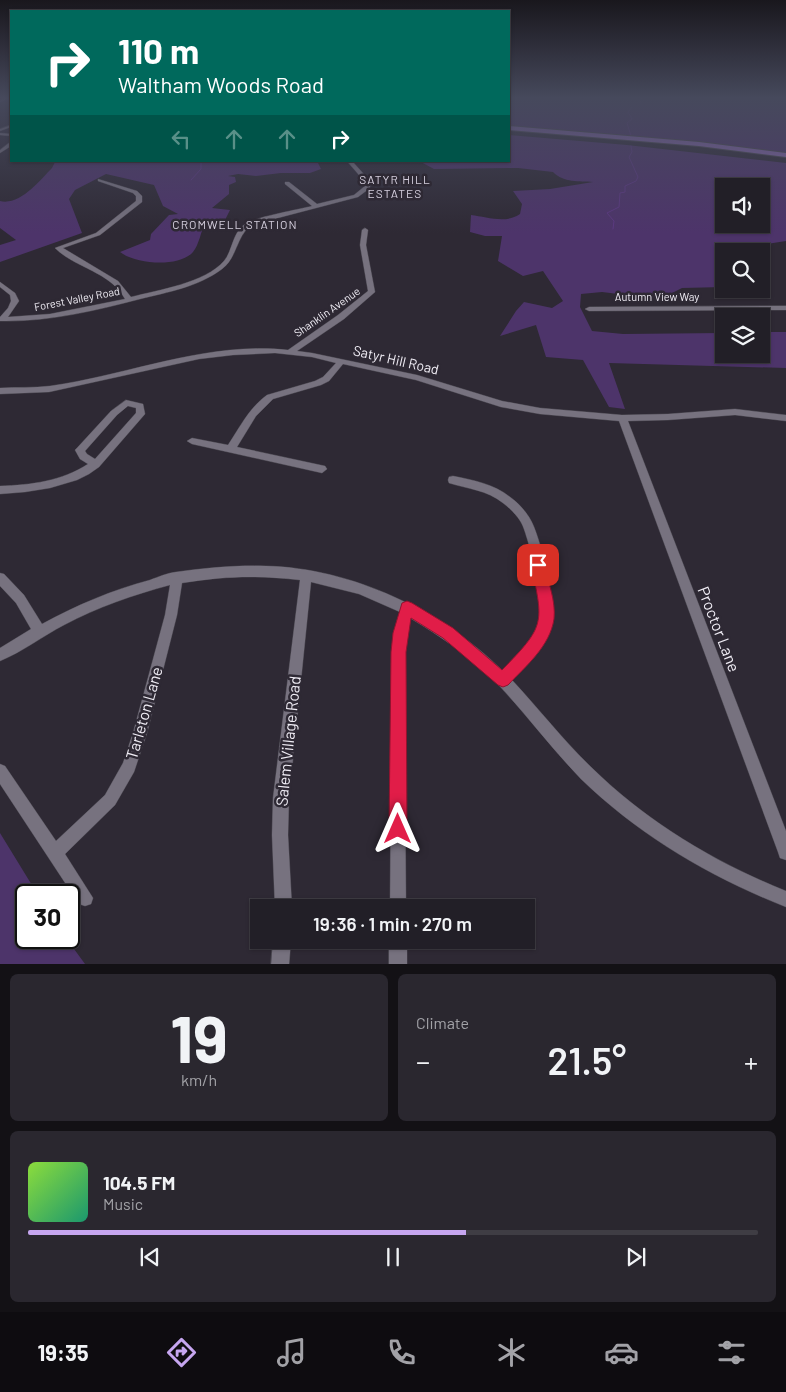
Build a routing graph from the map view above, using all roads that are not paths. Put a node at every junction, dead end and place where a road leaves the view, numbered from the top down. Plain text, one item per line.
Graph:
1 (687, 143) edge
2 (786, 155) edge
3 (349, 162) edge
4 (100, 180) dead end
5 (287, 183) dead end
6 (317, 207) junction
7 (365, 230) dead end
8 (0, 284) edge
9 (129, 300) junction
10 (786, 308) edge
11 (588, 309) dead end
12 (2, 317) edge
13 (290, 352) junction
14 (341, 362) junction
15 (0, 391) edge
16 (622, 418) junction
17 (786, 418) edge
18 (192, 441) dead end
19 (231, 449) junction
20 (96, 464) junction
21 (322, 469) dead end
22 (453, 480) dead end
23 (0, 490) edge
24 (306, 575) junction
25 (177, 577) junction
26 (0, 578) edge
27 (407, 608) junction
28 (39, 630) junction
29 (0, 655) edge
30 (503, 680) junction
31 (0, 771) edge
32 (786, 852) edge
33 (55, 853) junction
34 (85, 898) dead end
35 (284, 899) edge
36 (398, 899) edge
37 (786, 899) edge
38 (281, 949) edge
39 (398, 949) edge
40 (280, 964) edge
41 (398, 964) edge

1 - 2 main road
3 - 6 street, Forest Valley Road
4 - 9 street
5 - 6 street
6 - 9 street, Forest Valley Road
7 - 13 street, Shanklin Avenue
8 - 12 street
9 - 12 street, Forest Valley Road
10 - 11 street, Autumn View Way
13 - 14 street, Satyr Hill Road
13 - 15 street, Satyr Hill Road
14 - 16 street, Satyr Hill Road
14 - 19 street
16 - 17 street, Satyr Hill Road
16 - 32 street, Proctor Lane
18 - 19 street
19 - 21 street
20 - 20 street
20 - 23 street
22 - 30 street
24 - 25 street
24 - 27 street
24 - 35 street, Salem Village Road
25 - 28 street
25 - 33 street, Tarleton Lane
26 - 28 street
27 - 30 street
27 - 36 street
28 - 29 street
30 - 37 street
31 - 33 street
33 - 34 street
38 - 40 street
39 - 41 street

